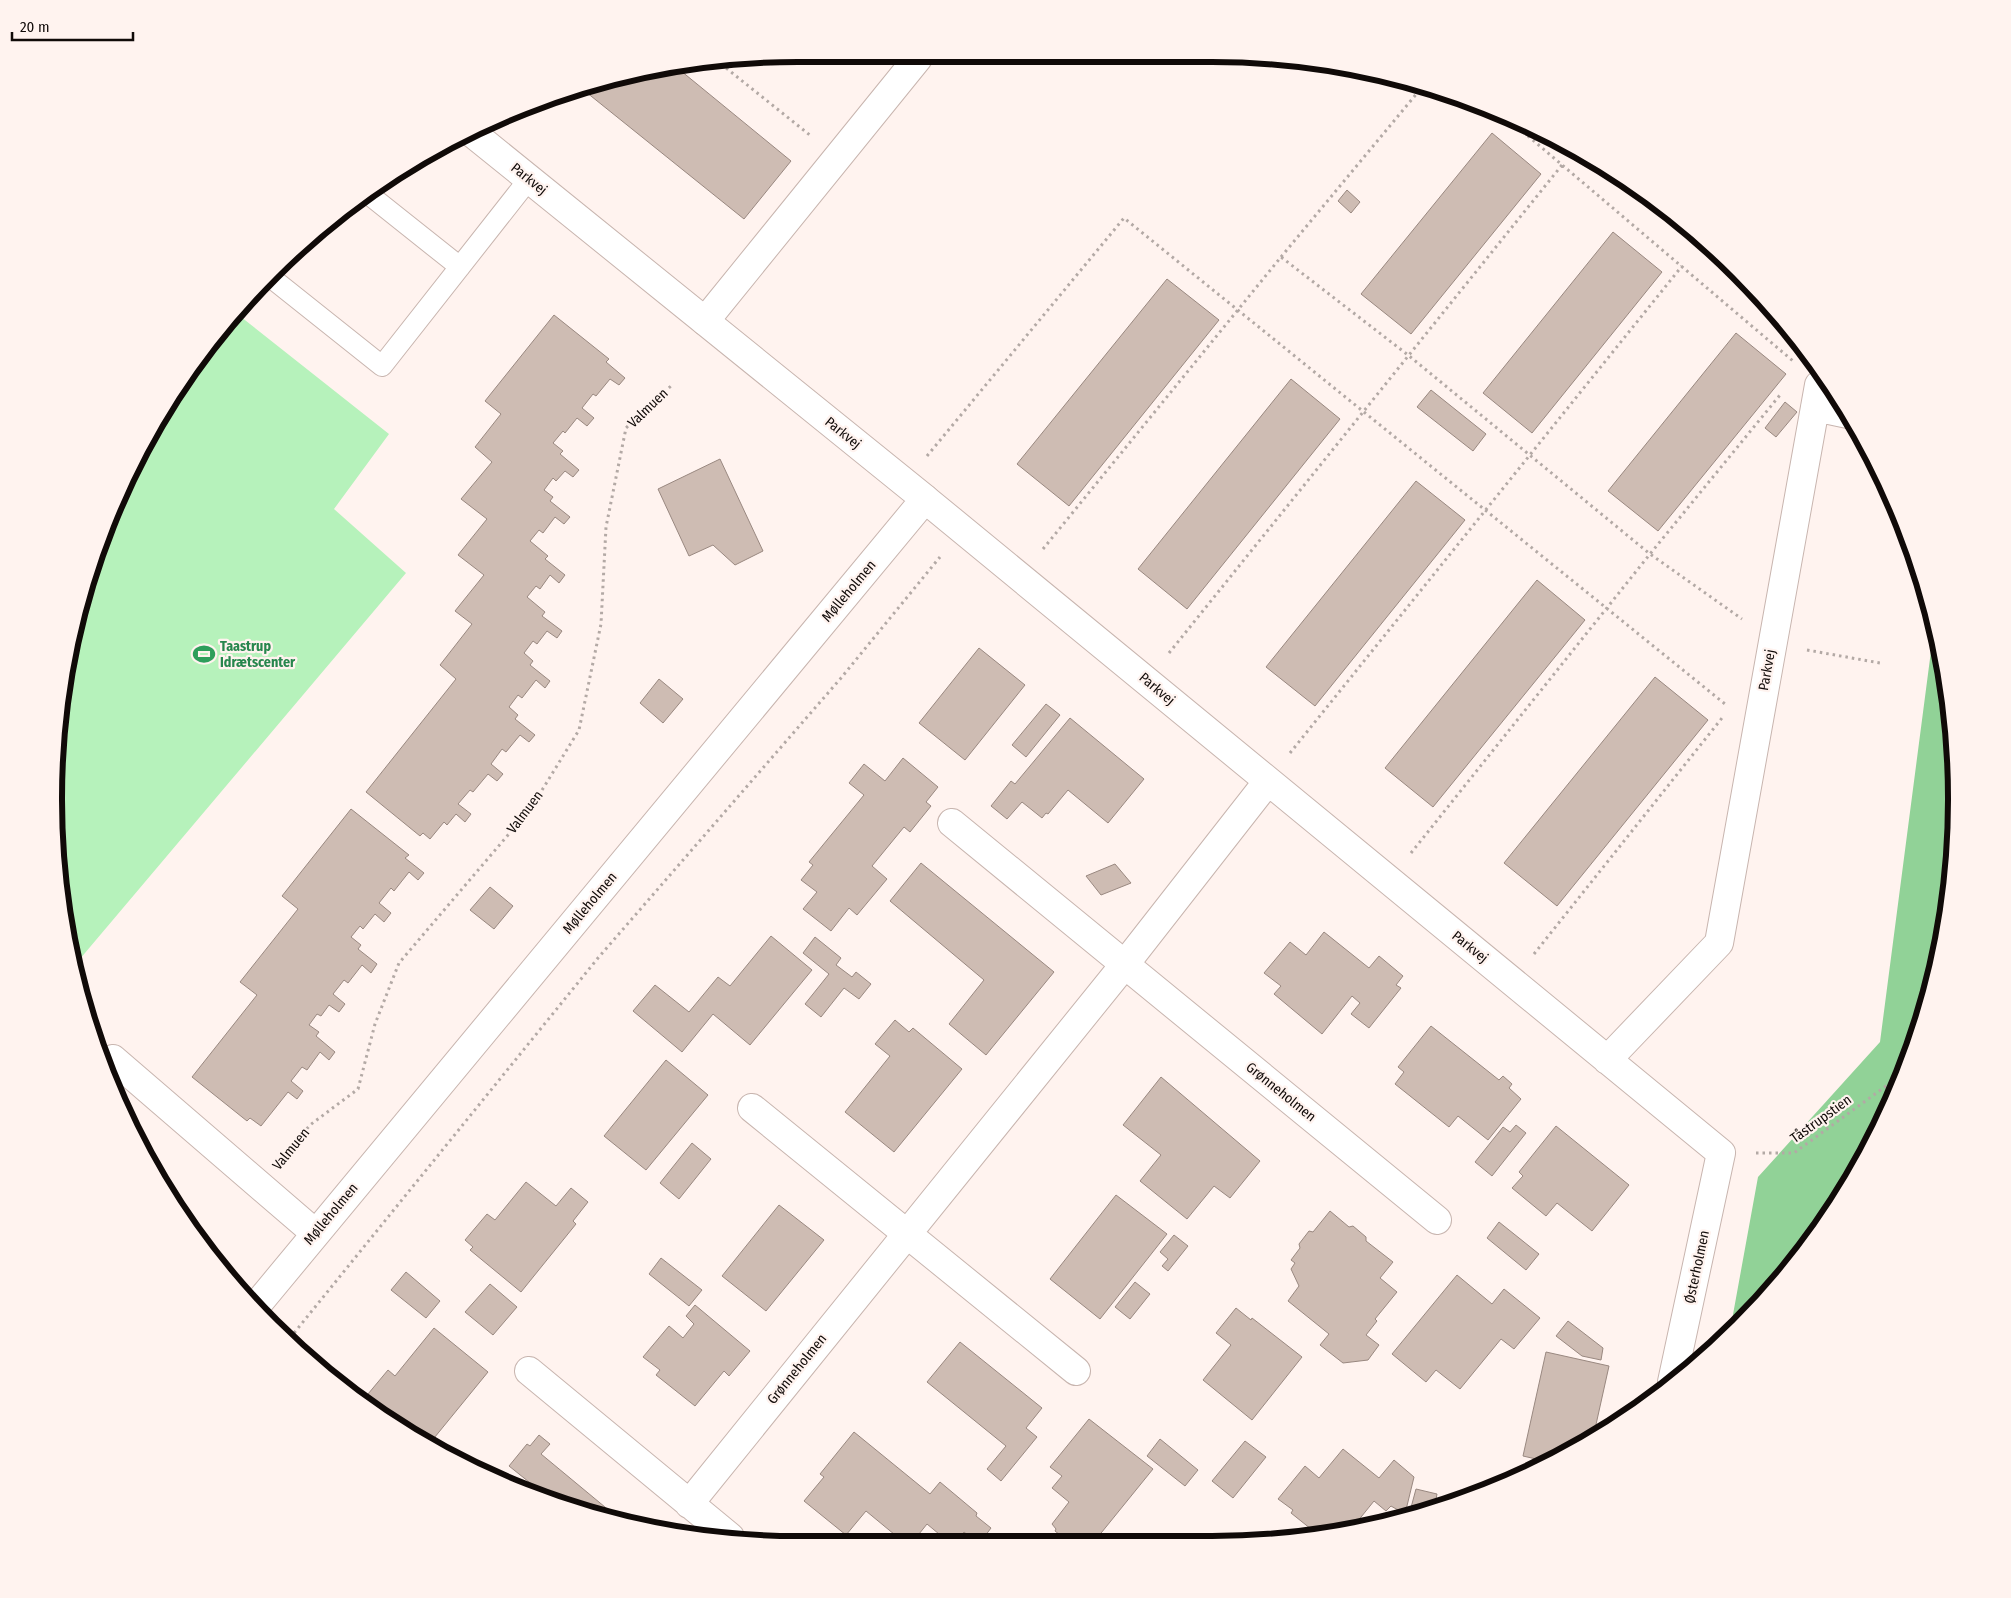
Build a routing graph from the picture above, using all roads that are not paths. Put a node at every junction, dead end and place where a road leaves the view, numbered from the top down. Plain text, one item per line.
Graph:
1 (915, 62) edge
2 (477, 136) edge
3 (529, 179) junction
4 (374, 199) edge
5 (460, 267) junction
6 (275, 281) edge
7 (705, 321) junction
8 (1834, 406) edge
9 (915, 491) junction
10 (1268, 781) junction
11 (952, 823) dead end
12 (1125, 964) junction
13 (113, 1059) dead end
14 (1607, 1060) junction
15 (752, 1108) dead end
16 (1721, 1153) joint
17 (1438, 1220) dead end
18 (315, 1233) junction
19 (906, 1234) junction
20 (260, 1301) edge
21 (529, 1371) dead end
22 (1076, 1371) dead end
23 (1674, 1372) edge
24 (689, 1504) junction
25 (721, 1531) edge

1 - 7 street
2 - 3 street, Parkvej
3 - 5 lane
3 - 7 street, Parkvej
4 - 5 lane
5 - 6 lane
7 - 9 street, Parkvej
8 - 14 street, Parkvej
9 - 10 street, Parkvej
9 - 18 street, Mølleholmen
10 - 12 street, Grønneholmen
10 - 14 street, Parkvej
11 - 12 street, Grønneholmen
12 - 17 street, Grønneholmen
12 - 19 street, Grønneholmen
13 - 18 street
14 - 16 street, Parkvej
15 - 19 street
16 - 23 street, Østerholmen
18 - 20 street, Mølleholmen
19 - 22 street
19 - 24 street, Grønneholmen
21 - 24 street
24 - 25 street

